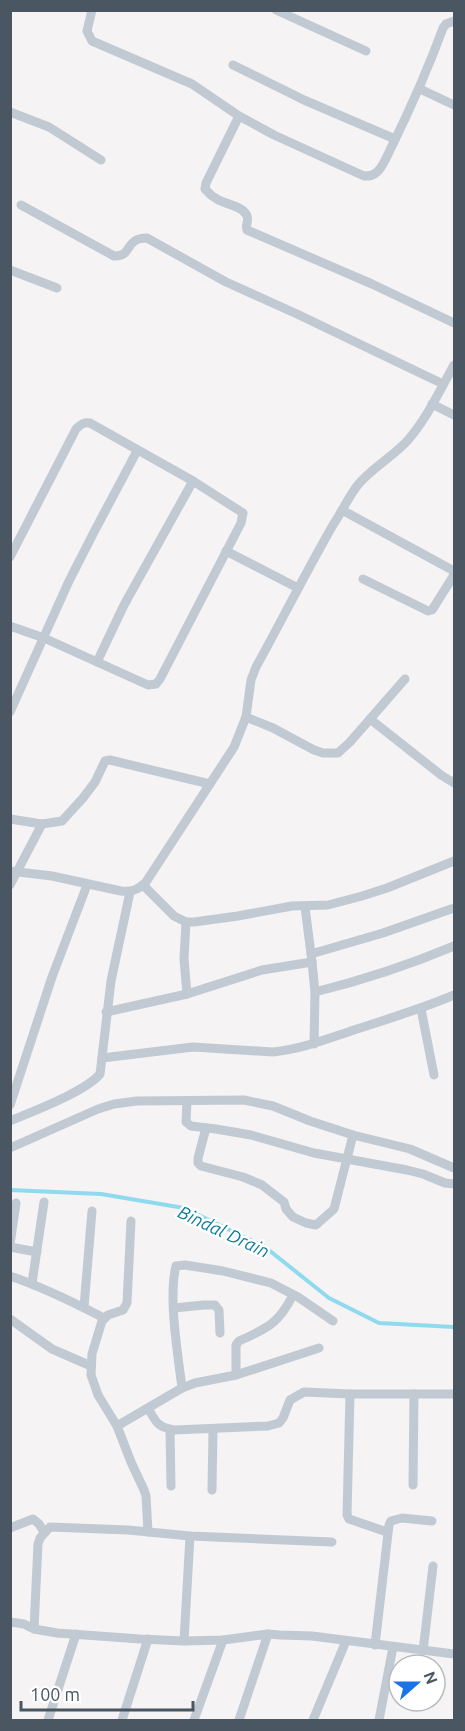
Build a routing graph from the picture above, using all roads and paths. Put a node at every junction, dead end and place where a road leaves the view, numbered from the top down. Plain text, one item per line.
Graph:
1 (92, 10) edge
2 (276, 10) edge
3 (454, 21) edge
4 (366, 51) dead end
5 (232, 65) dead end
6 (420, 89) junction
7 (454, 105) edge
8 (10, 112) edge
9 (239, 116) junction
10 (395, 139) junction
11 (101, 160) dead end
12 (21, 205) dead end
13 (10, 270) edge
14 (57, 288) dead end
15 (454, 323) edge
16 (454, 365) edge
17 (443, 384) junction
18 (432, 404) junction
19 (454, 415) edge
20 (137, 451) junction
21 (193, 481) junction
22 (342, 510) junction
23 (226, 551) junction
24 (10, 557) edge
25 (454, 573) edge
26 (363, 579) dead end
27 (298, 588) junction
28 (10, 626) edge
29 (44, 638) junction
30 (97, 662) junction
31 (405, 679) dead end
32 (10, 712) edge
33 (246, 717) junction
34 (370, 719) junction
35 (454, 783) edge
36 (210, 784) junction
37 (10, 819) edge
38 (42, 824) junction
39 (454, 861) edge
40 (14, 871) edge
41 (10, 885) edge
42 (87, 885) junction
43 (143, 885) junction
44 (130, 892) junction
45 (305, 907) junction
46 (454, 908) edge
47 (186, 922) junction
48 (454, 946) edge
49 (312, 958) junction
50 (315, 992) junction
51 (187, 994) junction
52 (454, 995) edge
53 (421, 1009) junction
54 (106, 1012) junction
55 (314, 1044) junction
56 (102, 1058) junction
57 (434, 1075) dead end
58 (187, 1101) junction
59 (11, 1104) edge
60 (10, 1121) edge
61 (206, 1128) junction
62 (353, 1134) junction
63 (10, 1148) edge
64 (348, 1159) junction
65 (454, 1168) edge
66 (454, 1184) edge
67 (44, 1202) dead end
68 (16, 1203) dead end
69 (92, 1211) dead end
70 (131, 1221) dead end
71 (10, 1246) edge
72 (37, 1252) junction
73 (10, 1276) edge
74 (32, 1282) junction
75 (293, 1294) junction
76 (84, 1307) junction
77 (174, 1308) junction
78 (104, 1318) junction
79 (10, 1319) edge
80 (333, 1321) dead end
81 (220, 1333) dead end
82 (319, 1348) dead end
83 (91, 1366) junction
84 (236, 1375) junction
85 (182, 1388) junction
86 (351, 1394) junction
87 (414, 1394) junction
88 (454, 1394) edge
89 (148, 1408) junction
90 (117, 1426) junction
91 (170, 1429) junction
92 (213, 1429) junction
93 (413, 1485) dead end
94 (171, 1486) dead end
95 (212, 1490) dead end
96 (432, 1521) dead end
97 (10, 1528) edge
98 (44, 1532) junction
99 (148, 1532) junction
100 (387, 1532) junction
101 (190, 1536) junction
102 (332, 1542) dead end
103 (433, 1566) dead end
104 (10, 1622) edge
105 (34, 1629) junction
106 (76, 1634) junction
107 (268, 1634) junction
108 (148, 1639) junction
109 (223, 1640) junction
110 (184, 1641) junction
111 (346, 1641) junction
112 (375, 1645) junction
113 (393, 1647) junction
114 (423, 1651) junction
115 (454, 1652) edge
116 (48, 1720) edge
117 (122, 1720) edge
118 (194, 1720) edge
119 (239, 1720) edge
120 (313, 1720) edge
121 (379, 1720) edge

1 - 9 street
2 - 4 street
3 - 6 street
5 - 10 street
6 - 7 street
6 - 10 street
8 - 11 street
9 - 10 street
9 - 15 street
12 - 17 street
13 - 14 street
16 - 17 street
17 - 18 street
18 - 19 street
18 - 22 street
20 - 21 street
20 - 24 street
20 - 29 street
21 - 23 street
21 - 30 street
22 - 25 street
22 - 27 street
23 - 27 street
23 - 30 street
25 - 26 street
27 - 33 street
28 - 29 street
29 - 30 street
29 - 32 street
31 - 34 street
33 - 34 street
33 - 36 street
34 - 35 street
36 - 38 street
36 - 43 street
37 - 38 street
38 - 40 street
39 - 45 street
40 - 41 street
40 - 42 street
42 - 44 street
42 - 59 street
43 - 44 street
43 - 47 street
44 - 54 street
45 - 47 street
45 - 49 street
46 - 49 street
47 - 51 street
48 - 50 street
49 - 50 street
49 - 51 street
50 - 55 street
51 - 54 street
52 - 53 street
53 - 55 street
53 - 57 street
54 - 56 street
55 - 56 street
56 - 60 street
58 - 61 street
58 - 62 street
58 - 63 street
61 - 64 street
61 - 64 street
62 - 64 street
62 - 65 street
64 - 66 street
67 - 72 street
68 - 71 street
69 - 76 street
70 - 78 street
71 - 72 street
72 - 74 street
73 - 74 street
74 - 76 street
75 - 77 street
75 - 80 street
75 - 84 street
76 - 78 street
77 - 81 street
77 - 85 street
78 - 83 street
79 - 83 street
82 - 84 street
83 - 90 street
84 - 85 street
85 - 89 street
86 - 87 street
86 - 92 street
86 - 100 street
87 - 88 street
87 - 93 street
89 - 90 street
89 - 91 street
90 - 99 street
91 - 92 street
91 - 94 street
92 - 95 street
96 - 100 street
97 - 98 street
98 - 99 street
98 - 105 street
99 - 101 street
100 - 112 street
101 - 102 street
101 - 110 street
103 - 114 street
104 - 105 street
105 - 106 street
106 - 108 street
106 - 116 street
107 - 109 street
107 - 111 street
107 - 119 street
108 - 110 street
108 - 117 street
109 - 110 street
109 - 118 street
111 - 112 street
111 - 120 street
112 - 113 street
113 - 114 street
113 - 121 street
114 - 115 street

